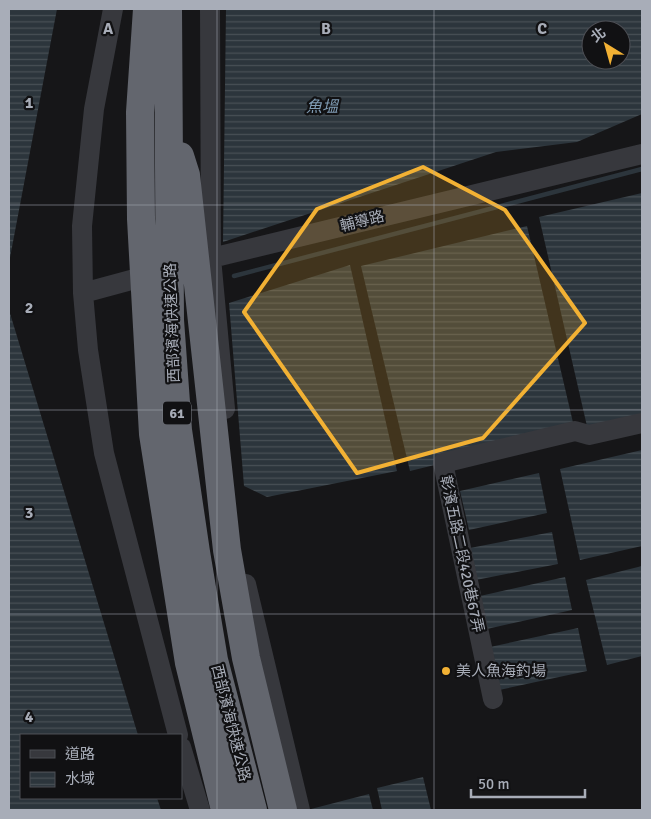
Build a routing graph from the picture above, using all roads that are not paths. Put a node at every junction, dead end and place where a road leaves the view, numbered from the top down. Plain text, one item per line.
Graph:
1 (112, 9) edge
2 (147, 9) edge
3 (168, 9) edge
4 (210, 9) edge
5 (140, 112) junction
6 (168, 119) junction
7 (642, 154) edge
8 (211, 258) junction
9 (83, 293) junction
10 (642, 423) edge
11 (493, 699) dead end
12 (178, 734) edge
13 (182, 750) edge
14 (200, 810) edge
15 (215, 810) edge
16 (225, 810) edge
17 (253, 810) edge
18 (283, 810) edge
19 (300, 810) edge

1 - 9 street
2 - 5 highway, 西部濱海快速公路 / 61, bridge
3 - 6 highway, 西部濱海快速公路 / 61, bridge
4 - 8 street
5 - 15 highway
5 - 16 highway, 西部濱海快速公路 / 61, bridge
6 - 17 highway, 西部濱海快速公路 / 61, bridge
6 - 18 highway, bridge
7 - 8 street, 輔導路
8 - 9 street, 輔導路
8 - 19 street
9 - 12 street
10 - 11 street, 彰濱五路二段420巷67弄
13 - 14 street

